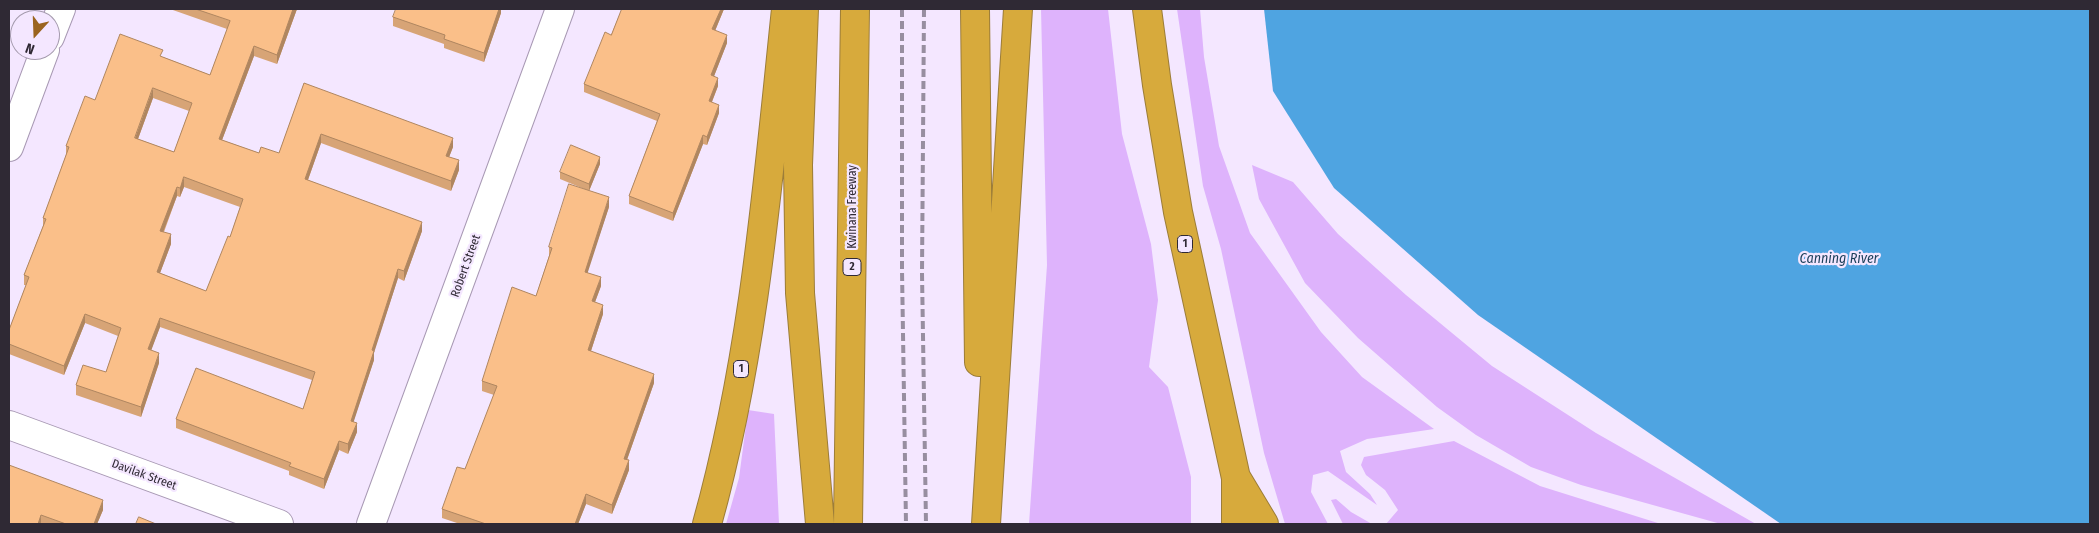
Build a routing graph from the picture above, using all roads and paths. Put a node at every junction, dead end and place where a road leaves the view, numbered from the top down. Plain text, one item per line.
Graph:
1 (560, 9) edge
2 (786, 9) edge
3 (804, 9) edge
4 (855, 9) edge
5 (975, 9) edge
6 (1018, 9) edge
7 (1147, 9) edge
8 (41, 60) edge
9 (9, 148) edge
10 (9, 425) edge
11 (1236, 478) junction
12 (280, 524) edge
13 (371, 524) edge
14 (707, 524) edge
15 (820, 524) edge
16 (848, 524) edge
17 (981, 524) edge
18 (986, 524) edge
19 (1236, 524) edge
20 (1264, 524) edge

1 - 13 street, Robert Street
2 - 14 highway, 1
3 - 15 highway
4 - 16 highway, Kwinana Freeway / 2
5 - 17 highway
6 - 18 highway
7 - 11 highway, 1
8 - 9 street
10 - 12 street, Davilak Street
11 - 19 highway, 1
11 - 20 highway, 1

